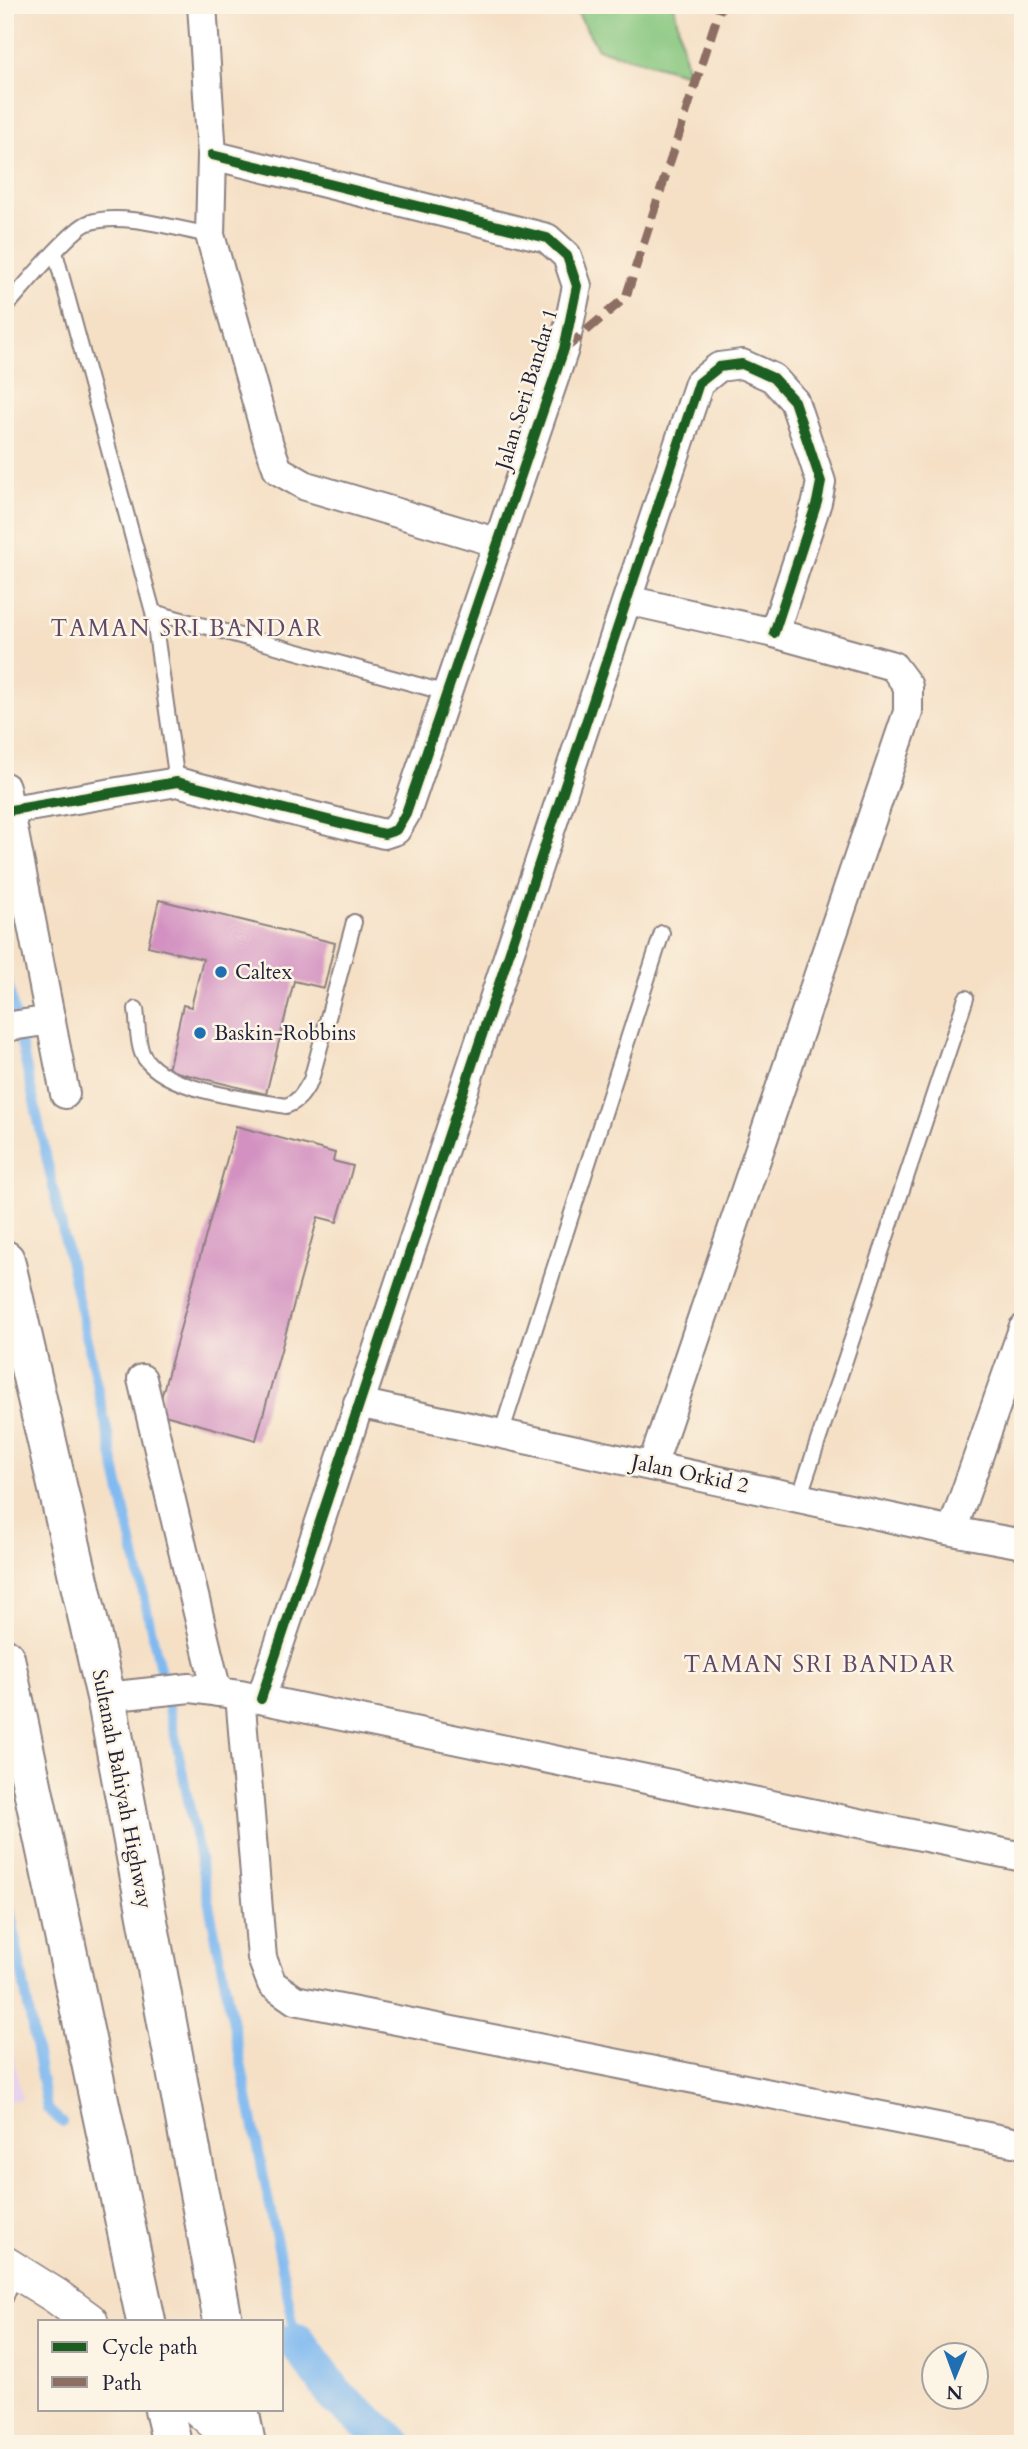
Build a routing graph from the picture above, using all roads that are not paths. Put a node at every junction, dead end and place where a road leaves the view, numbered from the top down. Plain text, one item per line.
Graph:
1 (202, 5) edge
2 (212, 155) junction
3 (210, 235) junction
4 (55, 252) junction
5 (5, 308) edge
6 (499, 543) junction
7 (627, 600) junction
8 (153, 612) junction
9 (774, 633) junction
10 (447, 694) junction
11 (177, 782) junction
12 (7, 803) edge
13 (355, 922) dead end
14 (662, 933) dead end
15 (966, 998) dead end
16 (136, 1009) dead end
17 (42, 1021) junction
18 (5, 1027) edge
19 (65, 1094) dead end
20 (5, 1260) edge
21 (1023, 1329) edge
22 (142, 1379) dead end
23 (358, 1403) junction
24 (501, 1434) junction
25 (652, 1466) junction
26 (799, 1498) junction
27 (952, 1531) junction
28 (1023, 1544) edge
29 (5, 1658) edge
30 (227, 1694) junction
31 (123, 1695) junction
32 (1023, 1857) edge
33 (1023, 2144) edge
34 (9, 2278) edge
35 (88, 2320) edge
36 (146, 2320) edge
37 (223, 2320) edge
38 (164, 2410) edge
39 (200, 2410) edge
40 (239, 2410) edge
41 (172, 2444) edge
42 (239, 2444) edge
43 (246, 2444) edge

1 - 2 street
2 - 3 street
2 - 6 street, Jalan Seri Bandar 1
3 - 4 lane
3 - 6 street
4 - 5 lane
4 - 8 lane
6 - 10 street, Jalan Seri Bandar 1
7 - 9 street
7 - 9 street
7 - 23 street
8 - 10 lane
8 - 11 lane
9 - 25 street
10 - 11 street, Jalan Seri Bandar 1
11 - 12 street
12 - 17 street
13 - 16 lane
14 - 24 lane
15 - 26 lane
17 - 18 street
17 - 19 street
20 - 31 main road, Sultanah Bahiyah Highway
21 - 27 street
22 - 30 street
23 - 24 street, Jalan Orkid 2
23 - 30 street
24 - 25 street, Jalan Orkid 2
25 - 26 street, Jalan Orkid 2
26 - 27 street, Jalan Orkid 2
27 - 28 street, Jalan Orkid 2
29 - 36 main road
30 - 31 street
30 - 32 street
30 - 33 street
31 - 37 main road, Sultanah Bahiyah Highway
34 - 35 street
38 - 41 main road
39 - 42 street
40 - 43 main road

